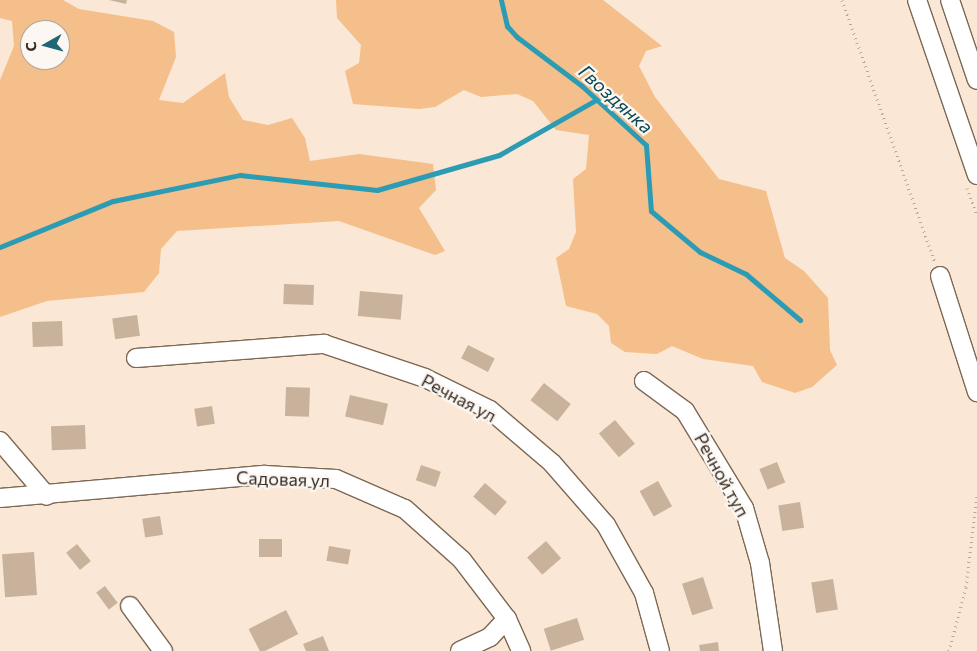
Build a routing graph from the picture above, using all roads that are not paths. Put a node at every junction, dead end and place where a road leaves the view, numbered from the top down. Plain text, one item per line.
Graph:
1 (917, 0) edge
2 (950, 0) edge
3 (977, 80) edge
4 (977, 175) edge
5 (940, 276) road end
6 (136, 358) dead end
7 (644, 380) dead end
8 (977, 392) edge
9 (0, 441) edge
10 (47, 496) junction
11 (0, 498) edge
12 (130, 606) dead end
13 (507, 619) junction
14 (163, 651) edge
15 (460, 651) edge
16 (521, 651) edge
17 (660, 651) edge
18 (773, 651) edge

1 - 4 street
2 - 3 street
5 - 8 street
6 - 17 street, Речная ул
7 - 18 street, Речной туп
9 - 10 street
10 - 11 street, Садовая ул
10 - 13 street, Садовая ул
12 - 14 street
13 - 15 street
13 - 16 street, Садовая ул

